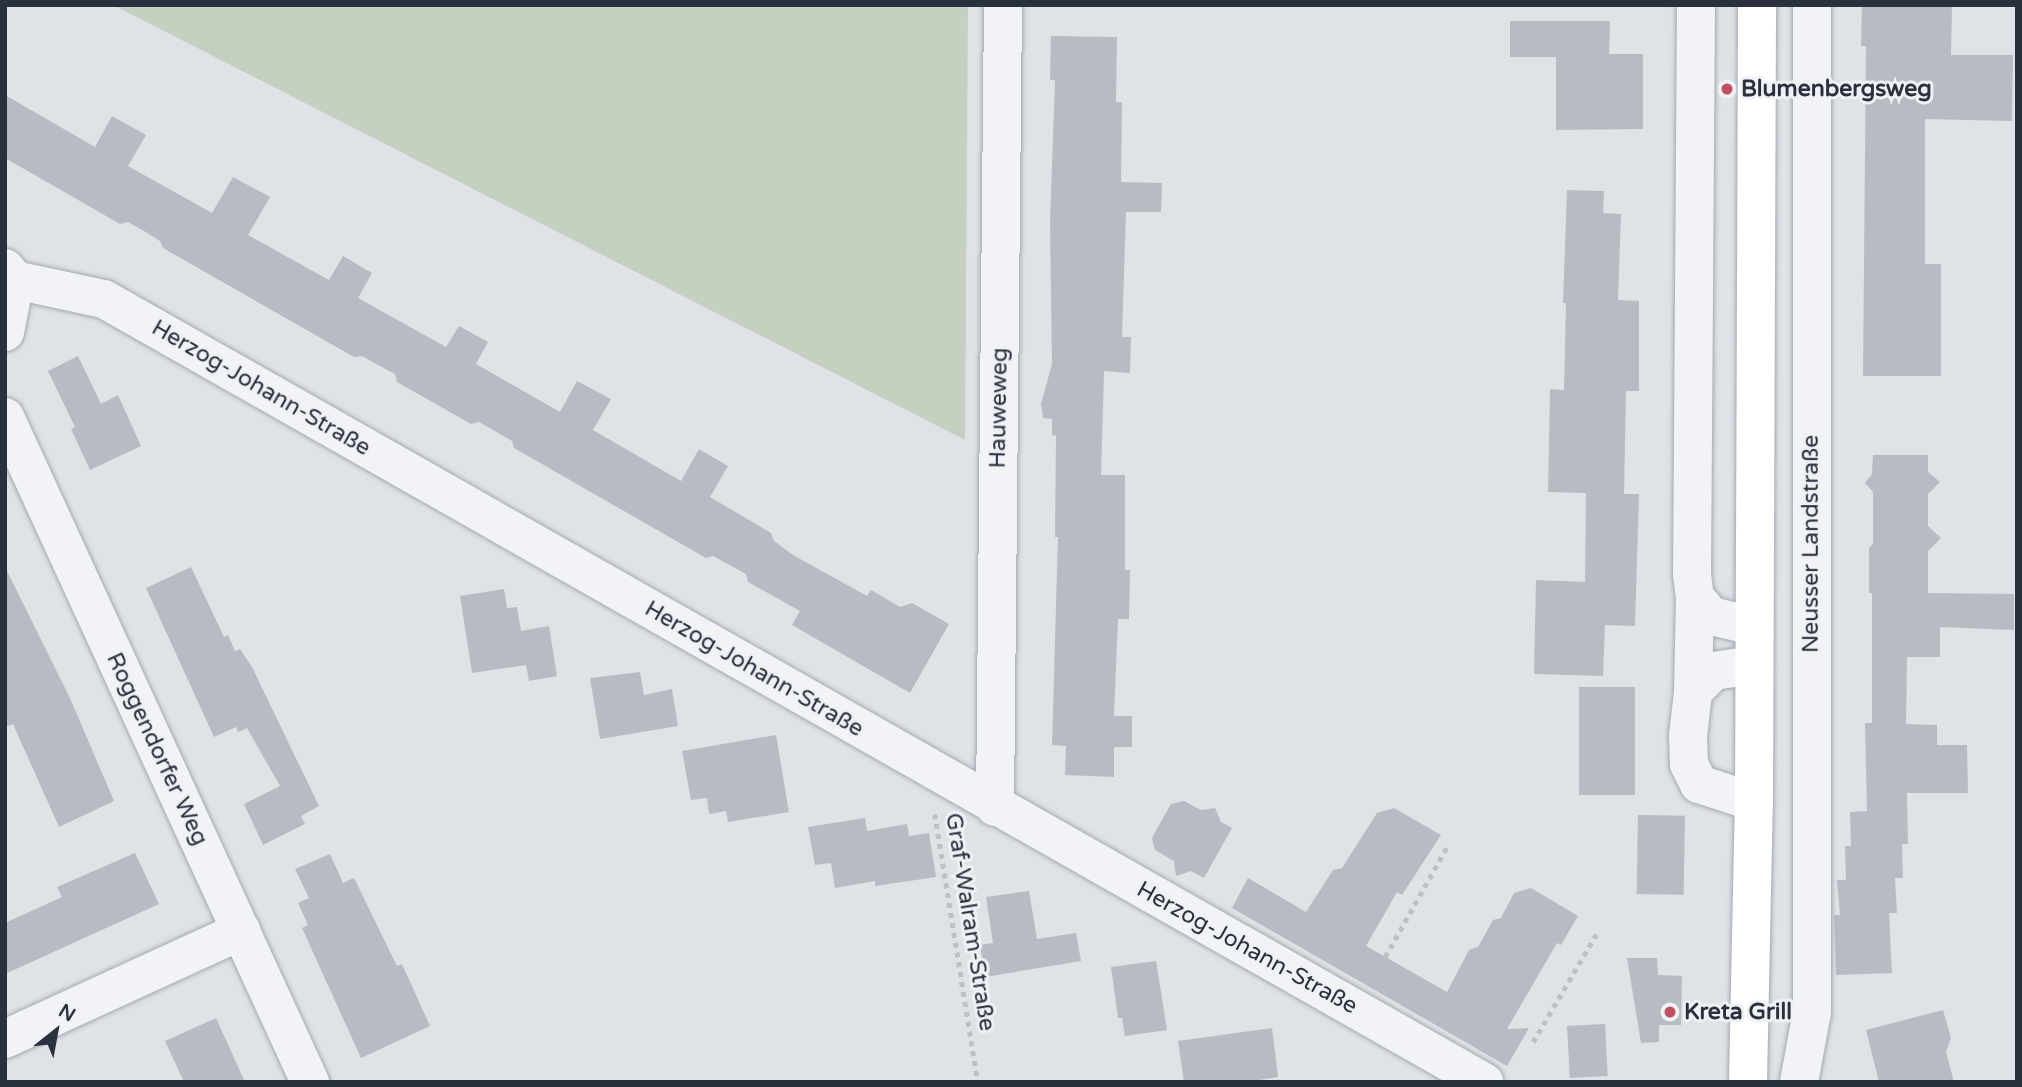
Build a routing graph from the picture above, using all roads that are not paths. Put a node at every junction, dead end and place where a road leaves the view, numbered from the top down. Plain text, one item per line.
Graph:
1 (1696, 5) edge
2 (1757, 5) edge
3 (1812, 5) edge
4 (1003, 9) dead end
5 (10, 274) edge
6 (5, 332) edge
7 (5, 417) edge
8 (1695, 597) junction
9 (1754, 626) junction
10 (1754, 665) junction
11 (1693, 692) junction
12 (1754, 802) junction
13 (995, 807) junction
14 (241, 931) junction
15 (5, 1039) edge
16 (310, 1082) edge
17 (1484, 1082) edge
18 (1748, 1082) edge
19 (1799, 1082) edge

1 - 8 street
2 - 9 main road
3 - 19 street, Neusser Landstraße
4 - 13 street, Hauweweg
5 - 6 street
5 - 13 street, Herzog-Johann-Straße
7 - 14 street, Roggendorfer Weg
8 - 9 street
8 - 11 street
9 - 10 main road
10 - 11 street
10 - 12 main road
11 - 12 street
12 - 18 main road
13 - 17 street, Herzog-Johann-Straße
14 - 15 street
14 - 16 street, Roggendorfer Weg

